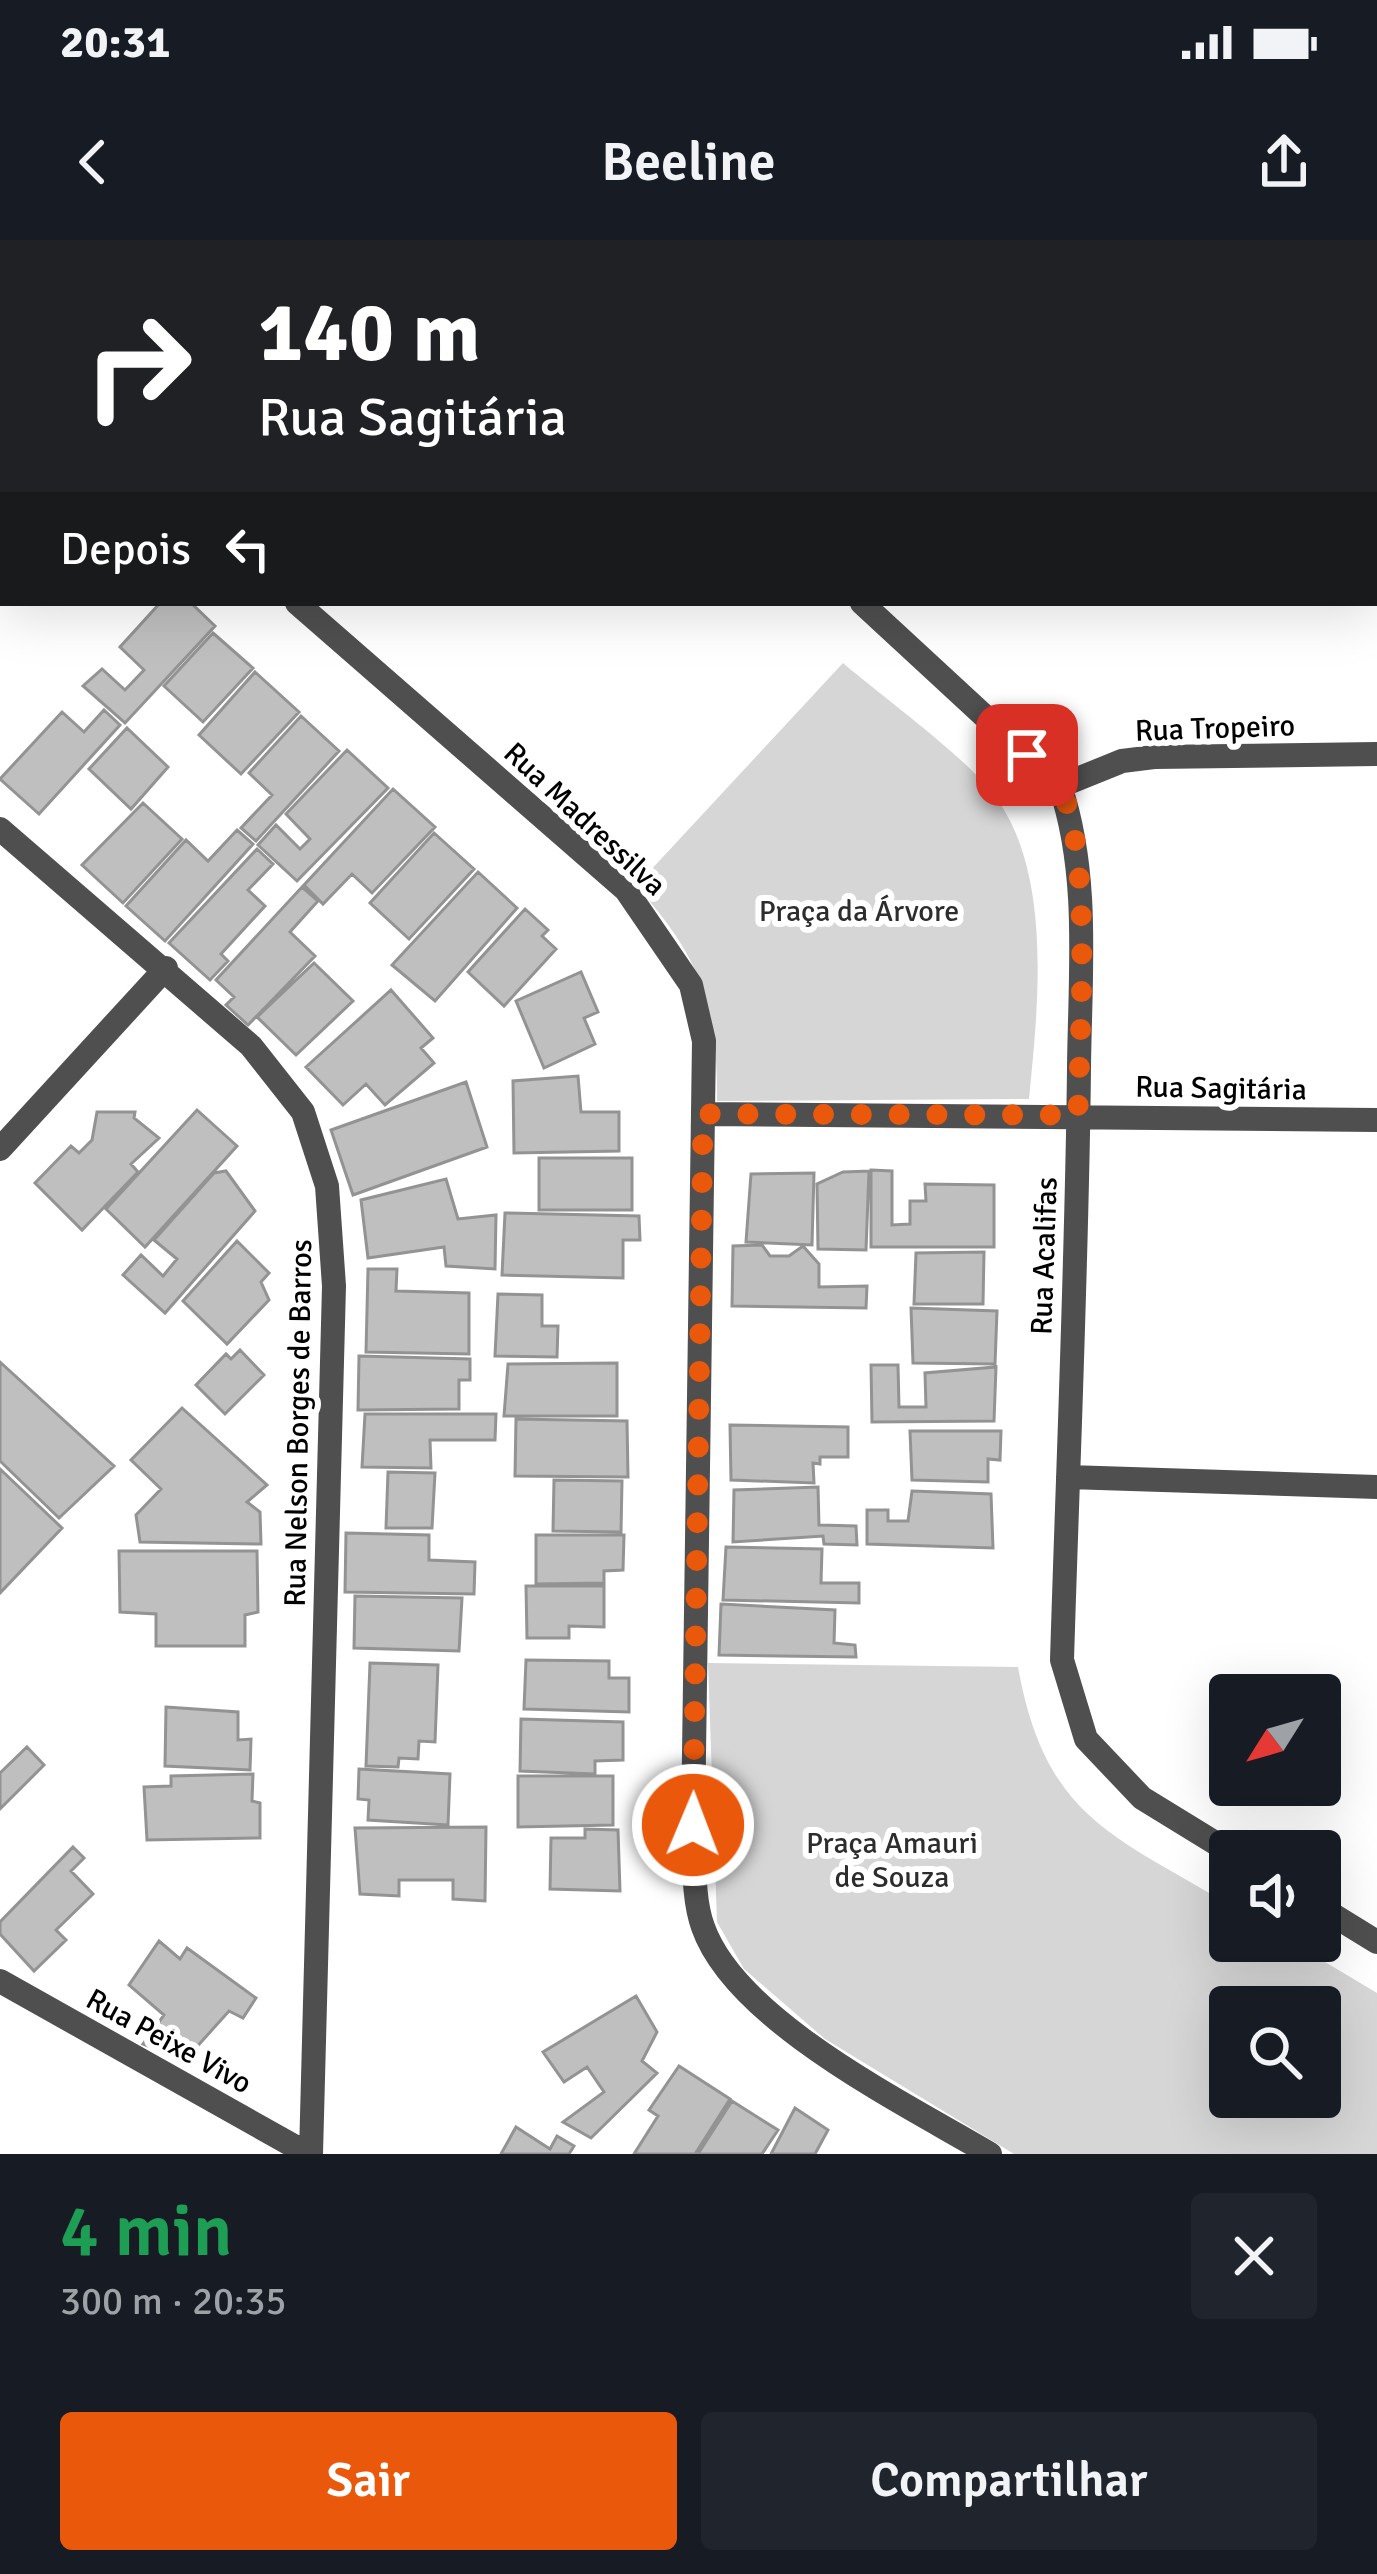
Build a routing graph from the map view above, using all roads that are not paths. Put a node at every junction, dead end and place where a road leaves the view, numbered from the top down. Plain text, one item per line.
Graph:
1 (300, 606) edge
2 (865, 606) edge
3 (1377, 754) edge
4 (1060, 786) junction
5 (0, 829) edge
6 (166, 968) junction
7 (703, 1114) junction
8 (1078, 1115) junction
9 (1377, 1120) edge
10 (0, 1149) edge
11 (1067, 1477) junction
12 (1377, 1487) edge
13 (1209, 1839) edge
14 (1341, 1920) edge
15 (1377, 1942) edge
16 (0, 1981) edge
17 (309, 2154) edge
18 (990, 2154) edge

1 - 7 street, Rua Madressilva
2 - 4 street
3 - 4 street, Rua Tropeiro
4 - 8 street, Rua Acalifas
5 - 6 street, Rua Nelson Borges de Barros
6 - 10 street
6 - 17 street, Rua Nelson Borges de Barros
7 - 8 street, Rua Sagitária
7 - 18 street, Rua Madressilva
8 - 9 street, Rua Sagitária
8 - 11 street, Rua Acalifas
11 - 12 street
11 - 13 street, Rua Acalifas
14 - 15 street
16 - 17 street, Rua Peixe Vivo

